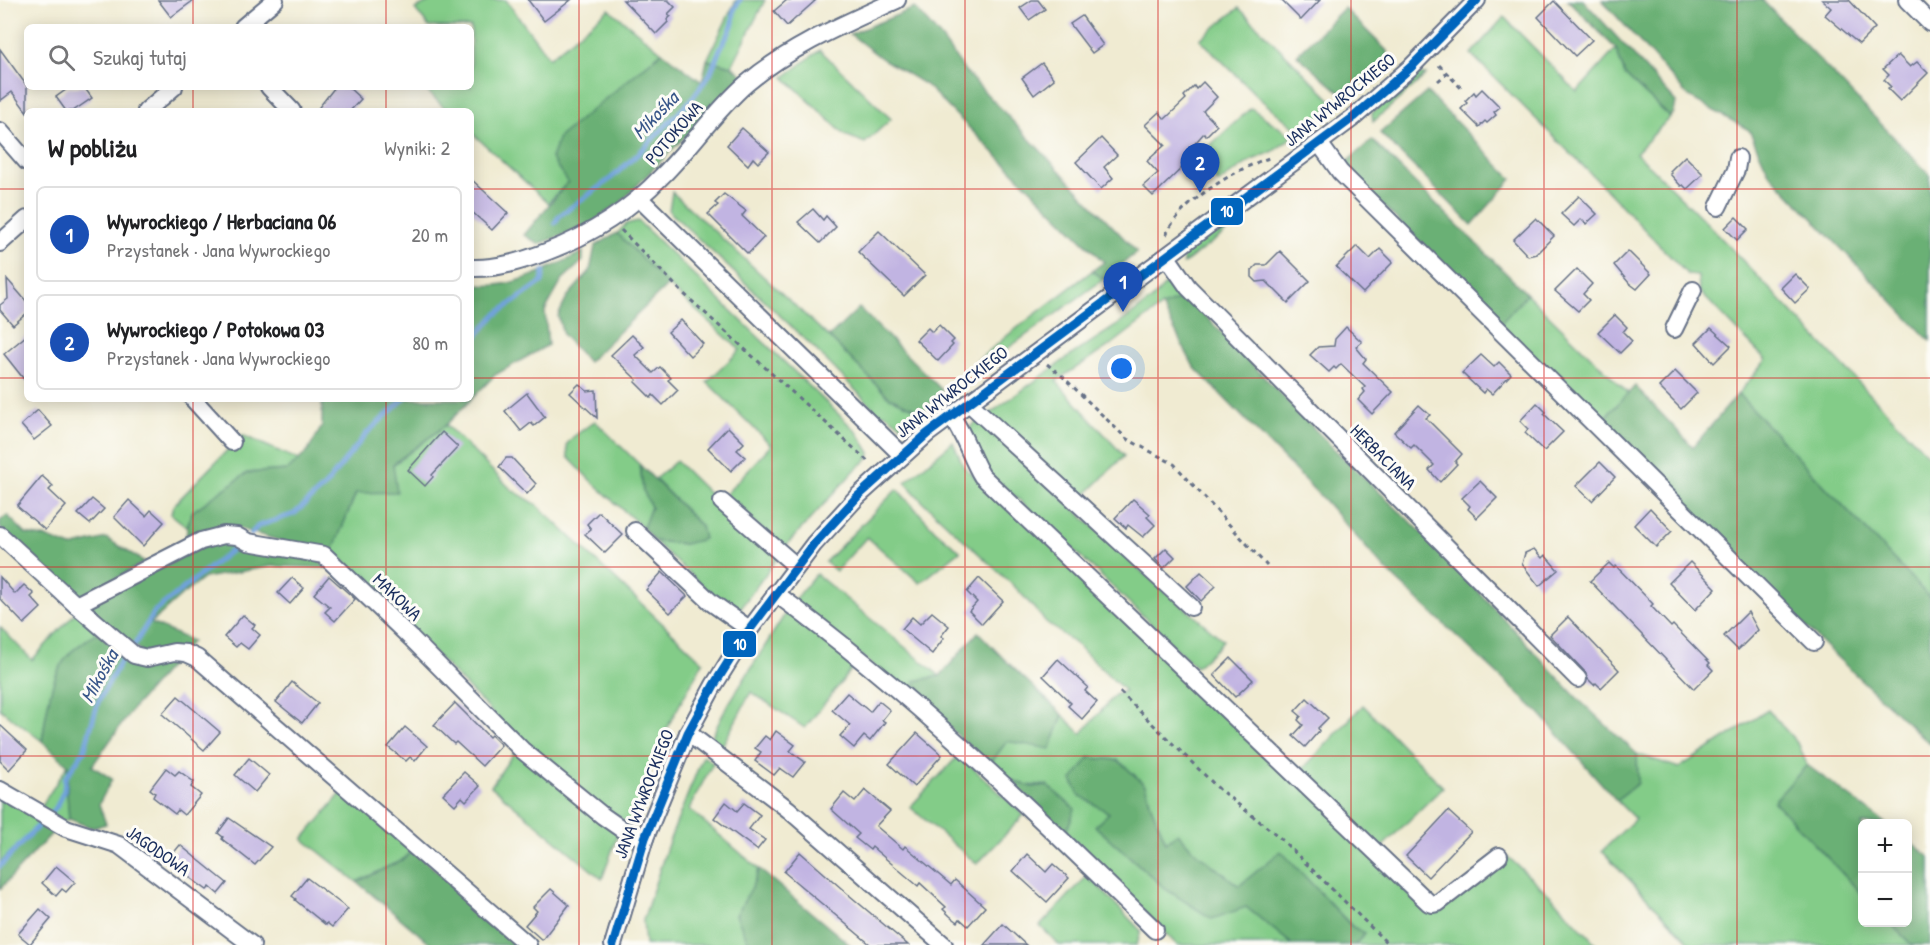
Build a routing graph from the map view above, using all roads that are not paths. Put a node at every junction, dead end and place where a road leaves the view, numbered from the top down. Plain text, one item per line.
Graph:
1 (275, 0) edge
2 (897, 0) edge
3 (1477, 0) edge
4 (1907, 0) edge
5 (1930, 23) edge
6 (247, 24) edge
7 (170, 90) edge
8 (271, 90) edge
9 (150, 108) edge
10 (289, 108) edge
11 (0, 131) edge
12 (1319, 143) junction
13 (1738, 158) dead end
14 (24, 159) edge
15 (639, 198) junction
16 (1718, 207) dead end
17 (24, 222) edge
18 (0, 243) edge
19 (1167, 257) junction
20 (474, 268) edge
21 (1693, 290) dead end
22 (1674, 328) dead end
23 (196, 402) edge
24 (969, 403) junction
25 (951, 416) junction
26 (232, 442) dead end
27 (902, 455) junction
28 (722, 502) dead end
29 (635, 531) dead end
30 (0, 535) edge
31 (796, 566) junction
32 (775, 593) junction
33 (76, 605) junction
34 (1191, 607) dead end
35 (750, 629) junction
36 (1814, 642) dead end
37 (1578, 679) dead end
38 (688, 733) junction
39 (0, 790) edge
40 (645, 838) junction
41 (1499, 856) dead end
42 (1155, 930) dead end
43 (252, 945) edge
44 (528, 945) edge
45 (613, 945) edge
46 (944, 945) edge

1 - 6 street
2 - 15 street, POTOKOWA
3 - 12 street, JANA WYWROCKIEGO
4 - 5 street
7 - 9 street
8 - 10 street
11 - 14 street
12 - 19 street, JANA WYWROCKIEGO
12 - 36 street
13 - 16 street
15 - 20 street, POTOKOWA
15 - 27 street
17 - 18 street
19 - 24 street, JANA WYWROCKIEGO
19 - 37 street, HERBACIANA
21 - 22 street
23 - 26 street
24 - 25 street, JANA WYWROCKIEGO
24 - 34 street
25 - 27 street, JANA WYWROCKIEGO
25 - 41 street
27 - 31 street, JANA WYWROCKIEGO
28 - 31 street
29 - 35 street
30 - 33 street
31 - 32 street, JANA WYWROCKIEGO
32 - 35 street, JANA WYWROCKIEGO
32 - 42 street
33 - 40 street, MAKOWA
33 - 44 street
35 - 38 street, JANA WYWROCKIEGO
38 - 40 street, JANA WYWROCKIEGO
38 - 46 street
39 - 43 street, JAGODOWA
40 - 45 street, JANA WYWROCKIEGO

